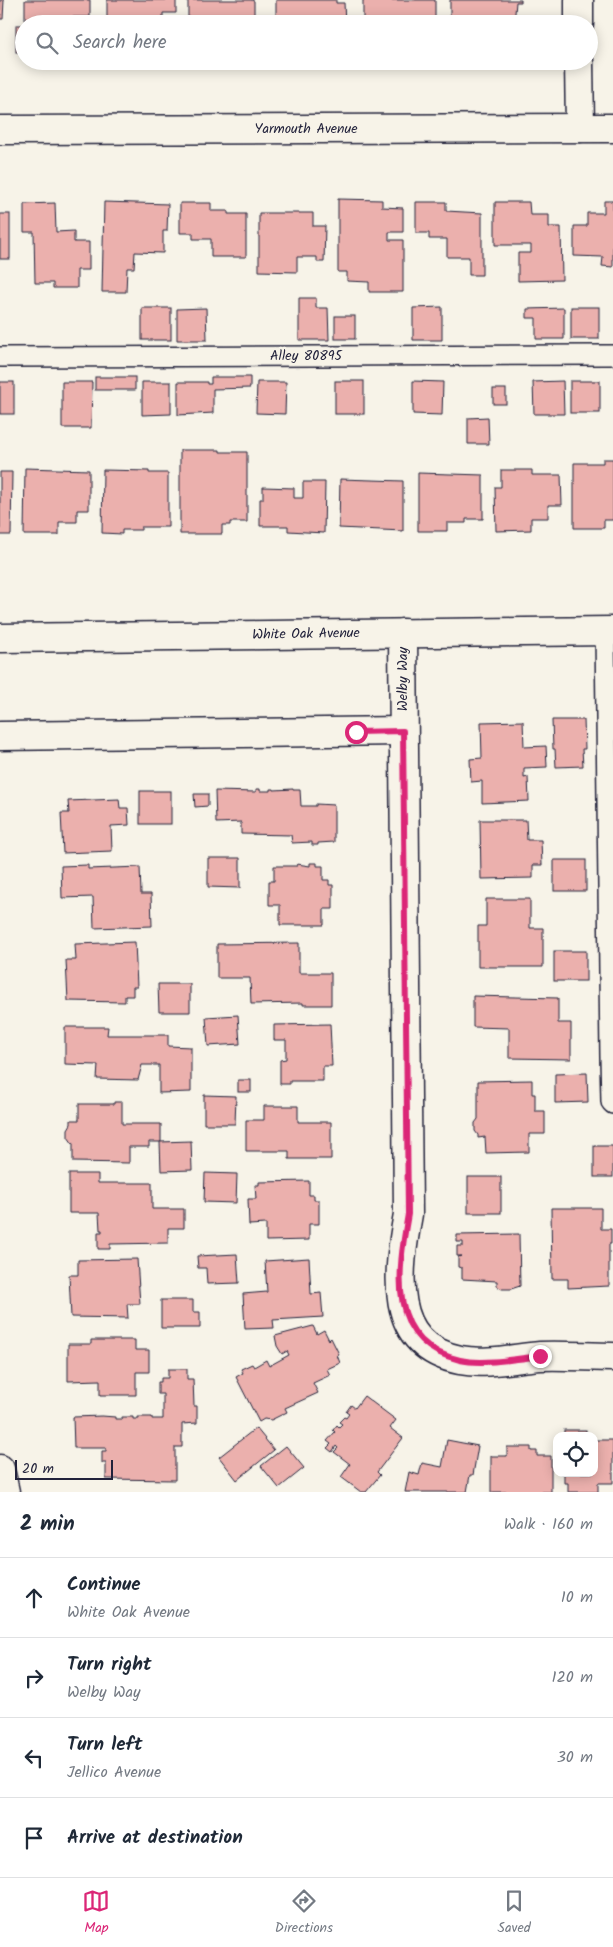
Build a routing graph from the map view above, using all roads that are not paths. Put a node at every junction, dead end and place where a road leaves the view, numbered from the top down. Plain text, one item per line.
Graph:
1 (579, 0) edge
2 (579, 15) edge
3 (580, 70) edge
4 (580, 128) junction
5 (613, 128) edge
6 (0, 130) edge
7 (613, 355) edge
8 (0, 357) edge
9 (609, 631) edge
10 (403, 633) junction
11 (0, 638) edge
12 (403, 731) junction
13 (0, 736) edge
14 (613, 1104) edge
15 (613, 1357) edge
16 (0, 1469) edge
17 (5, 1492) edge

1 - 2 street
3 - 4 street
4 - 5 street, Yarmouth Avenue
4 - 6 street, Yarmouth Avenue
7 - 8 lane, Alley 80895
9 - 10 street, White Oak Avenue
9 - 14 lane
10 - 11 street, White Oak Avenue
10 - 12 street, Welby Way
12 - 13 street
12 - 15 street, Welby Way
16 - 17 street

